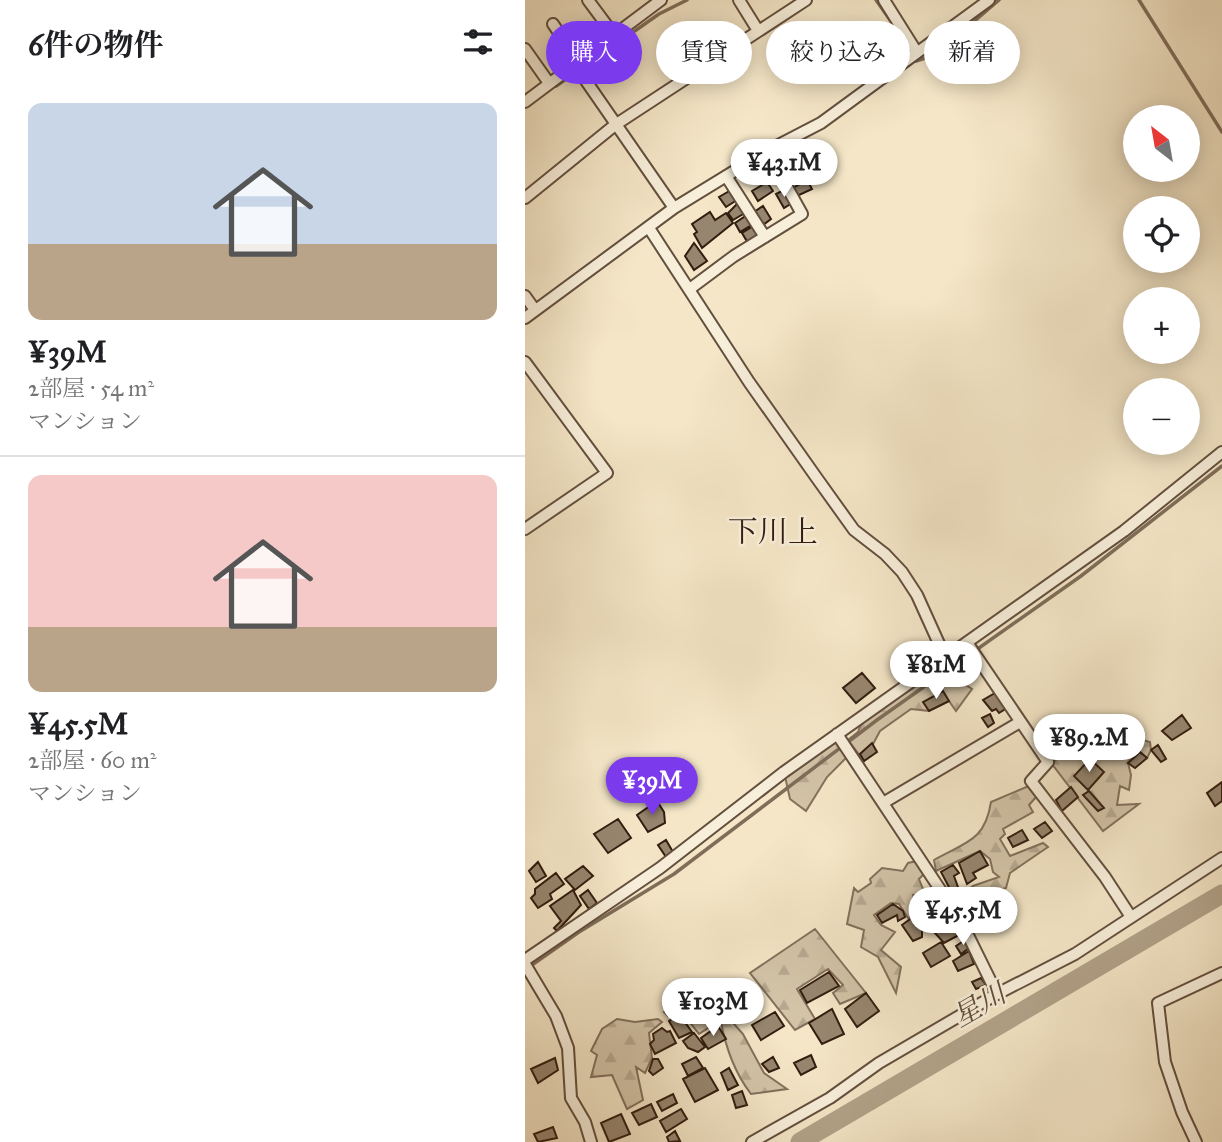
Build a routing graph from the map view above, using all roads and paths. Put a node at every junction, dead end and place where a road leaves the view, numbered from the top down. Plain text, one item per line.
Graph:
1 (588, 0) edge
2 (661, 0) edge
3 (739, 0) edge
4 (806, 0) edge
5 (884, 0) edge
6 (989, 0) edge
7 (604, 21) edge
8 (633, 21) edge
9 (757, 29) junction
10 (525, 49) edge
11 (916, 51) junction
12 (546, 79) edge
13 (548, 84) edge
14 (590, 84) edge
15 (525, 102) edge
16 (615, 125) junction
17 (767, 151) junction
18 (726, 176) junction
19 (525, 198) edge
20 (674, 208) junction
21 (649, 228) junction
22 (765, 237) junction
23 (691, 288) junction
24 (525, 296) edge
25 (535, 310) junction
26 (525, 318) edge
27 (525, 362) edge
28 (1222, 452) edge
29 (525, 529) edge
30 (968, 644) junction
31 (945, 657) junction
32 (1020, 722) junction
33 (837, 734) junction
34 (883, 803) junction
35 (1222, 858) edge
36 (1131, 917) junction
37 (525, 962) edge
38 (1222, 973) edge
39 (997, 994) junction
40 (591, 1142) edge
41 (753, 1142) edge
42 (1196, 1142) edge

1 - 7 street
2 - 8 street
3 - 9 street
4 - 9 street
5 - 11 street
6 - 11 street
9 - 16 street
10 - 12 street
11 - 17 street
13 - 15 street
14 - 16 street
16 - 19 street
16 - 20 street
17 - 18 street
17 - 22 street
18 - 20 street
18 - 22 street
20 - 21 street
21 - 23 street
21 - 25 street
22 - 23 street
23 - 31 street
24 - 25 street
25 - 26 street
27 - 29 street
28 - 30 street
30 - 31 street
30 - 32 street
31 - 33 street
32 - 34 street
32 - 36 street
33 - 34 street
33 - 37 street
34 - 39 street
35 - 36 street
36 - 39 street
37 - 40 street
38 - 42 street
39 - 41 street

